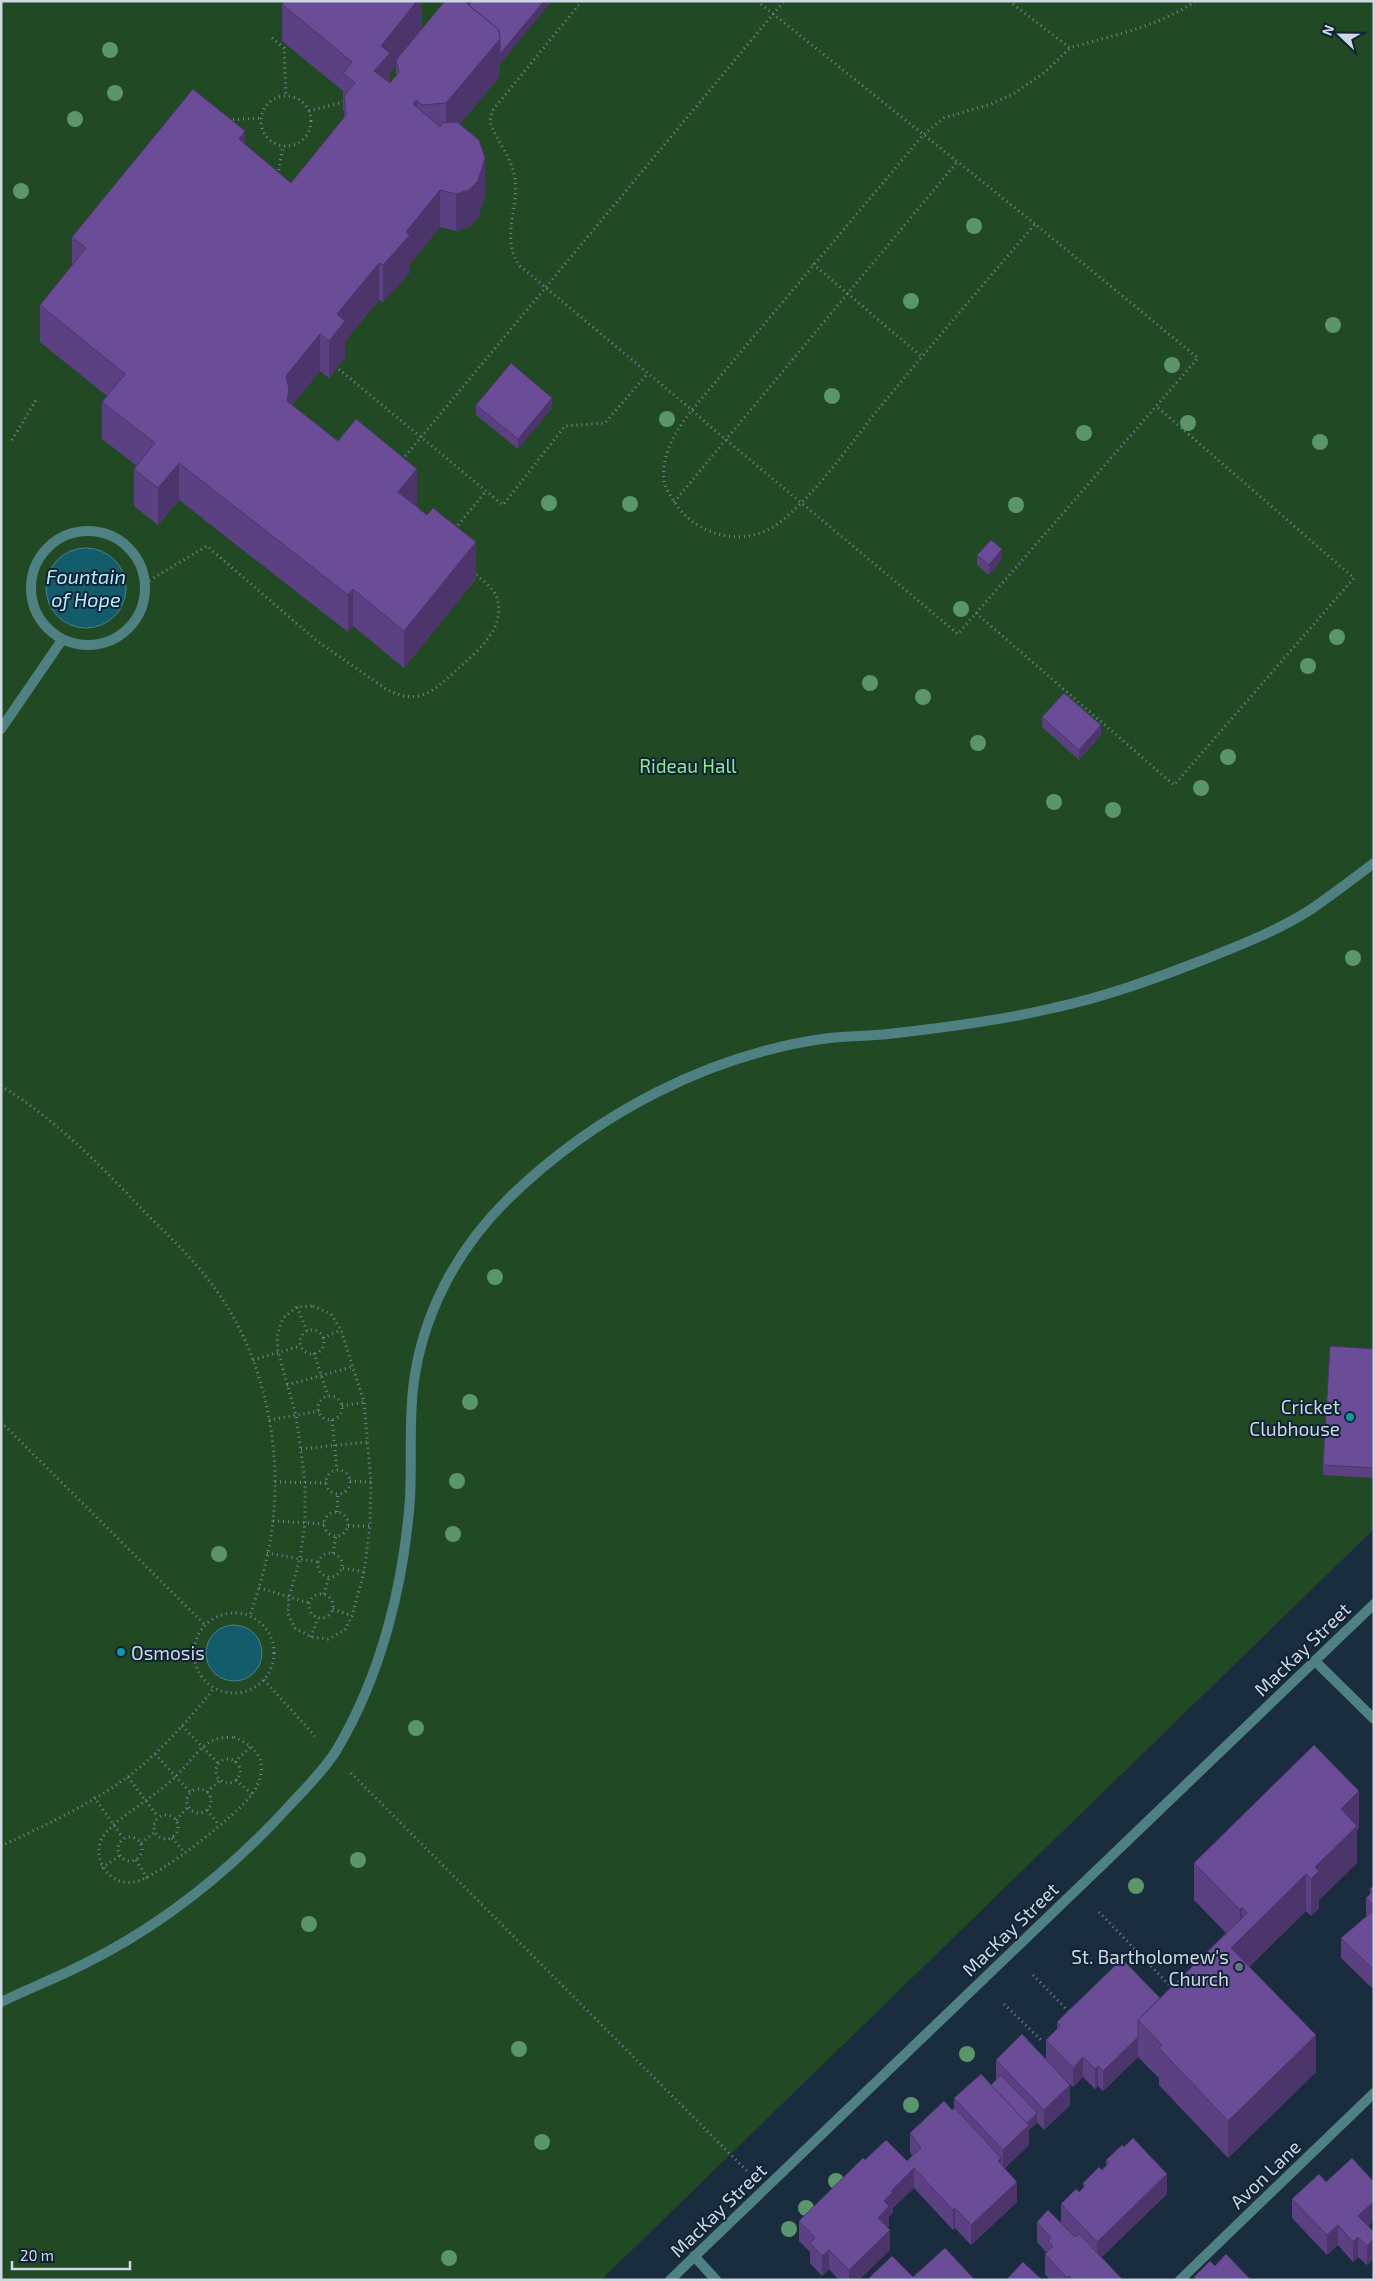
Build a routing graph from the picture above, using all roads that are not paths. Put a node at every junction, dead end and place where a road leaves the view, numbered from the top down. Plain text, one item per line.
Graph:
1 (62, 640) junction
2 (1, 729) edge
3 (1374, 863) edge
4 (1374, 1604) edge
5 (1315, 1662) junction
6 (1374, 1720) edge
7 (1, 2002) edge
8 (1374, 2093) edge
9 (694, 2256) junction
10 (670, 2280) edge
11 (716, 2280) edge
12 (1180, 2280) edge

1 - 1 street
1 - 2 street
3 - 7 street
4 - 5 street, MacKay Street
5 - 6 street
5 - 9 street, MacKay Street
8 - 12 street, Avon Lane
9 - 10 street, MacKay Street
9 - 11 street

